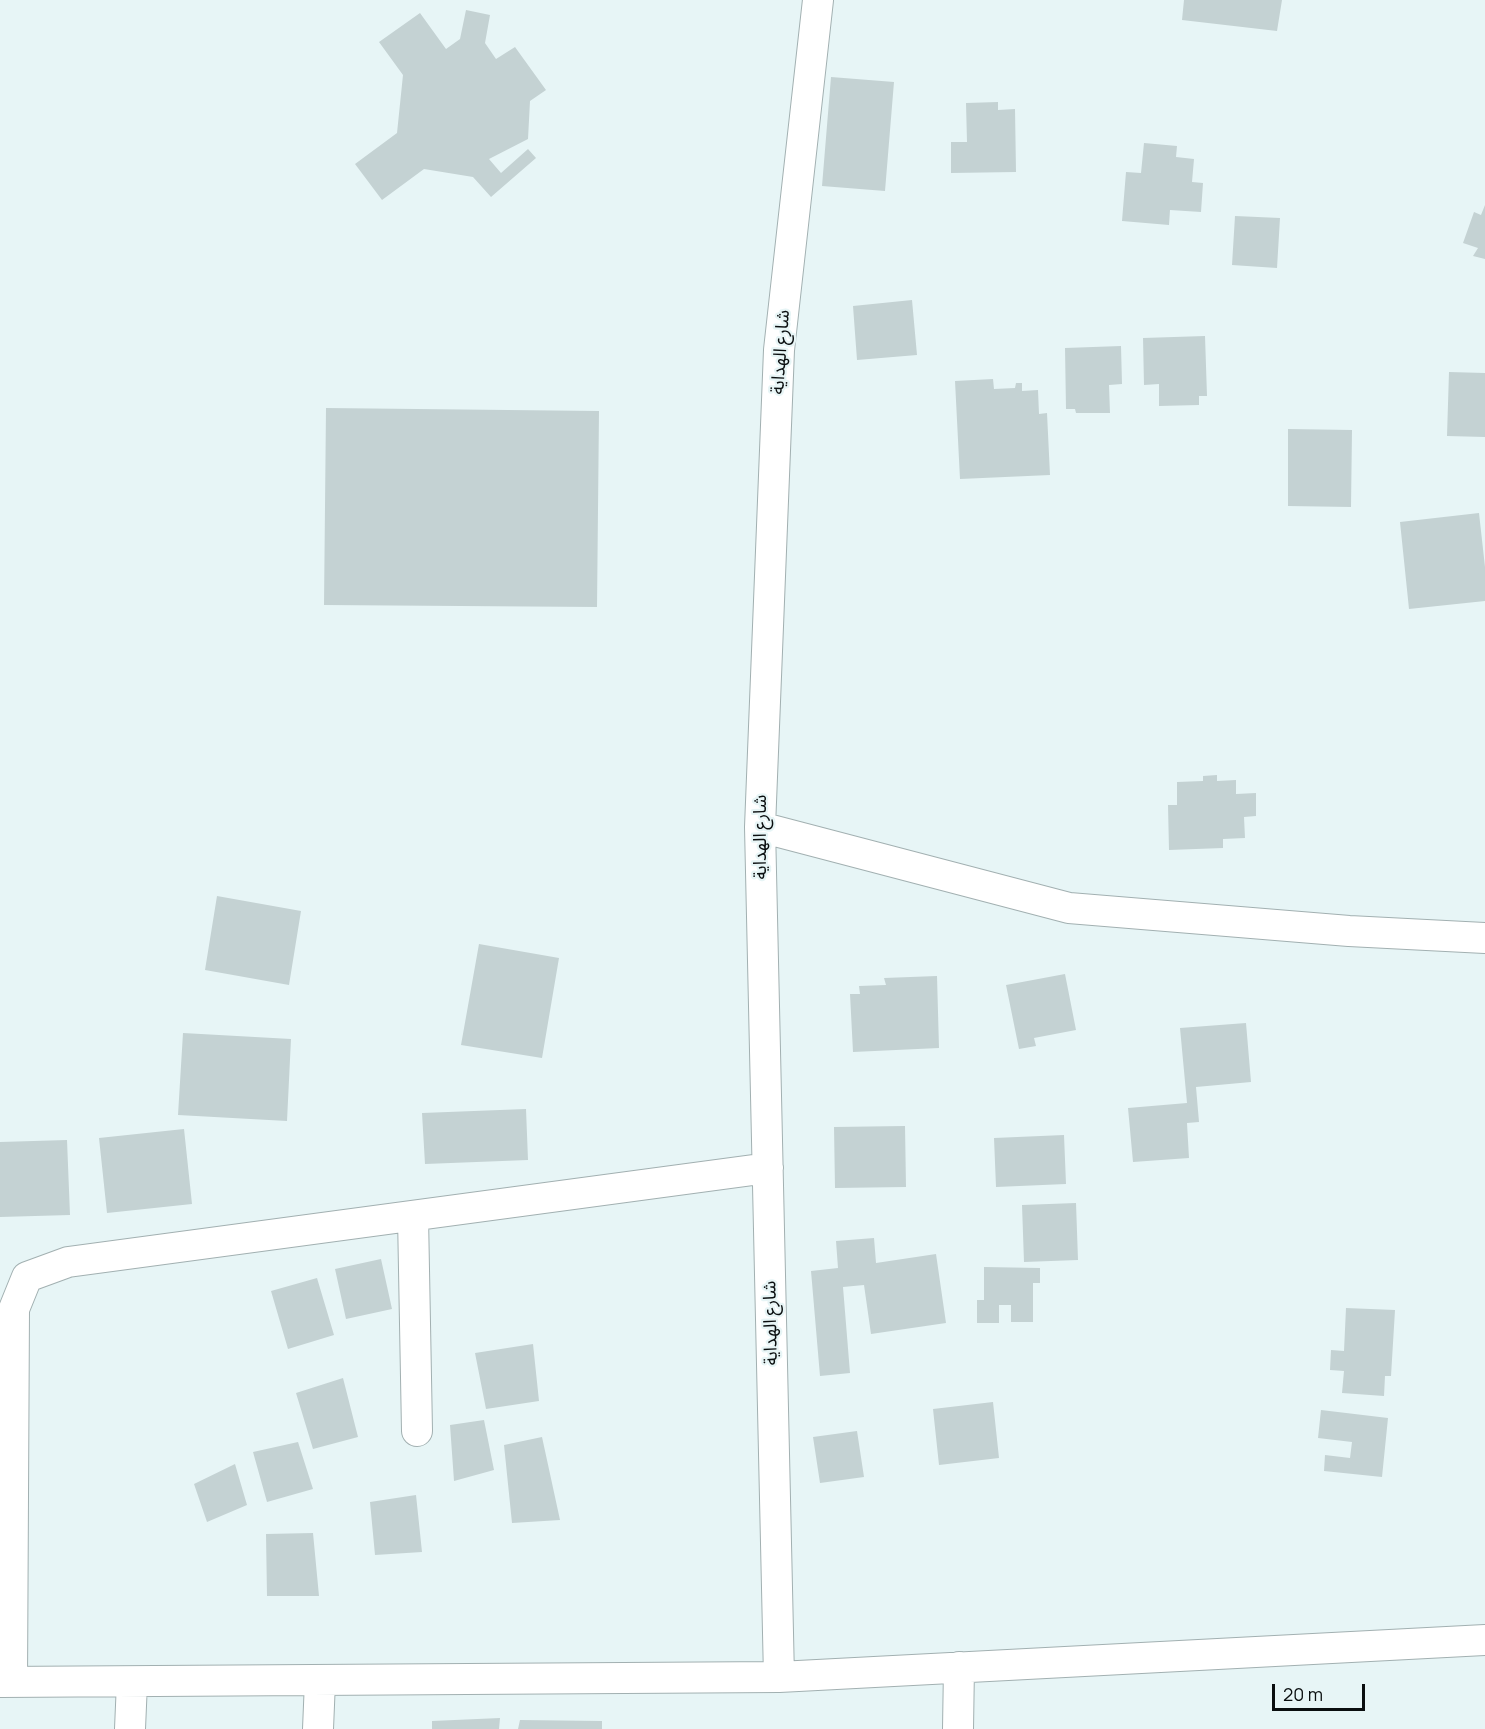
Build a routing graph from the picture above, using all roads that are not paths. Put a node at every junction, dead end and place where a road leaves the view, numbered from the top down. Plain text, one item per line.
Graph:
1 (818, 0) edge
2 (760, 827) junction
3 (1485, 938) edge
4 (768, 1168) junction
5 (413, 1215) junction
6 (417, 1431) dead end
7 (1485, 1640) edge
8 (959, 1667) junction
9 (779, 1677) junction
10 (320, 1681) junction
11 (6, 1682) edge
12 (132, 1682) junction
13 (130, 1729) edge
14 (318, 1729) edge
15 (958, 1729) edge

1 - 2 street, شارع الهداية
2 - 3 street
2 - 4 street, شارع الهداية
4 - 5 street
4 - 9 street, شارع الهداية
5 - 6 street
5 - 11 street
7 - 8 street
8 - 9 street
8 - 15 street
9 - 10 street
10 - 12 street
10 - 14 street
11 - 12 street
12 - 13 street

